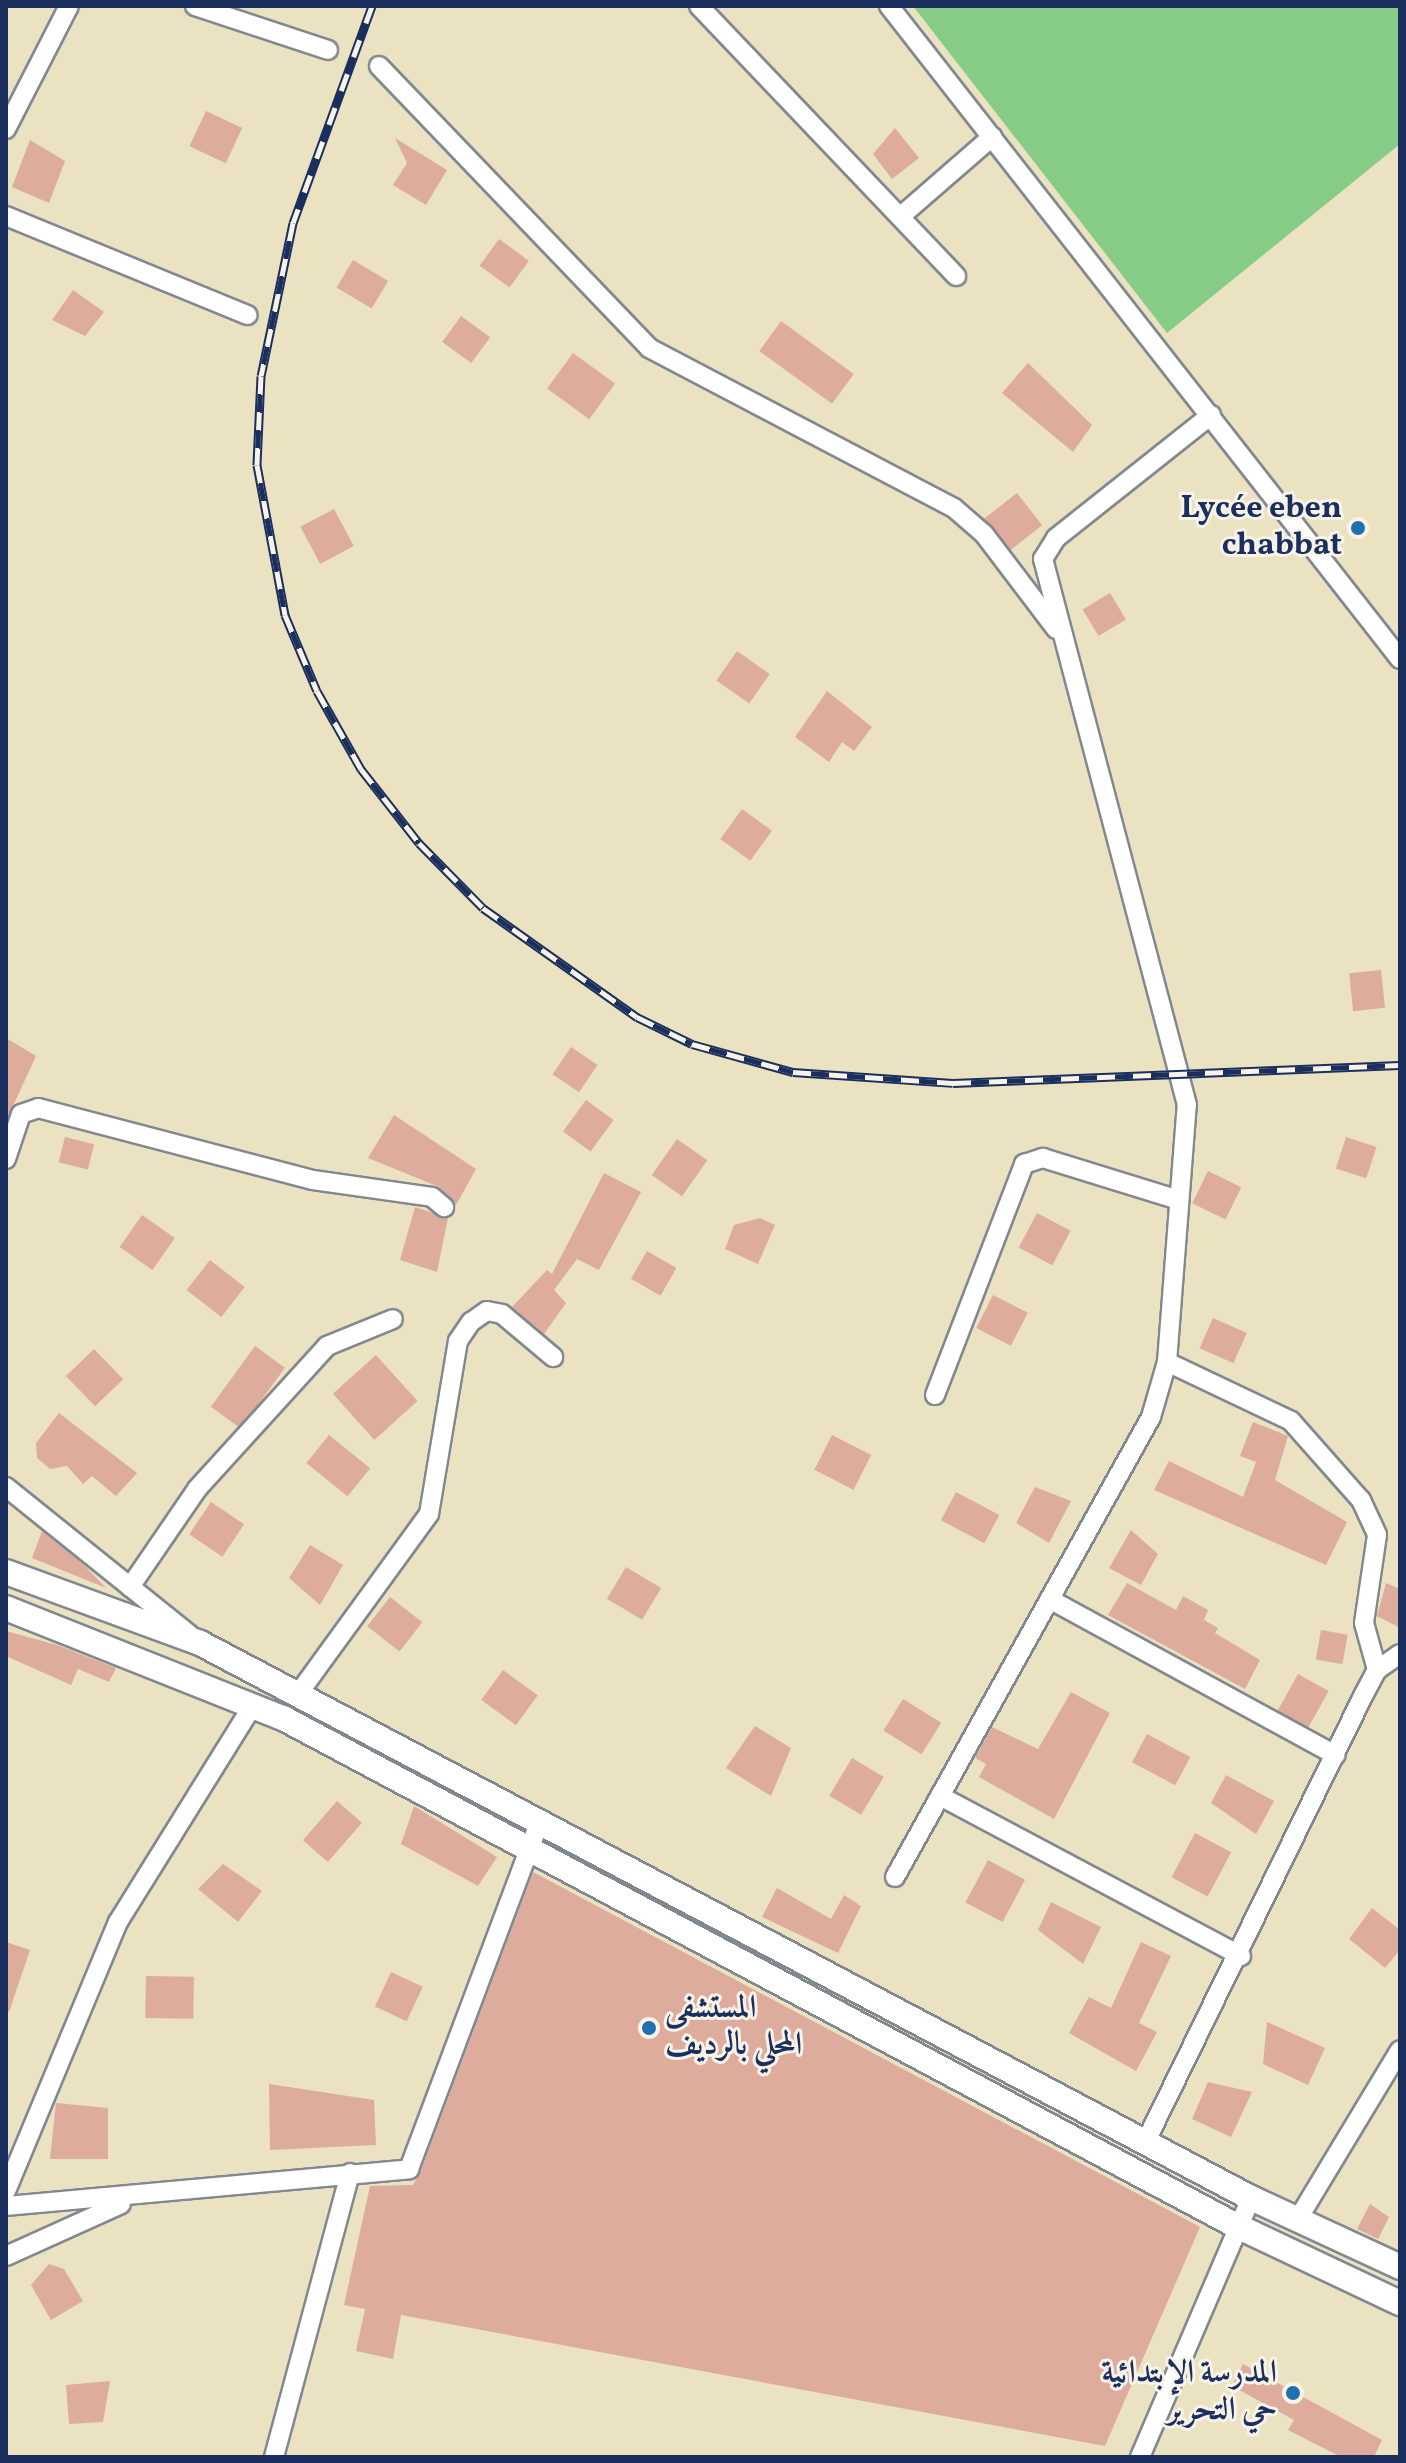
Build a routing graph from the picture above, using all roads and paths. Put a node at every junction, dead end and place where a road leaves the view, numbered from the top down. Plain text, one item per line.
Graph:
1 (69, 6) edge
2 (195, 6) edge
3 (699, 6) edge
4 (889, 6) edge
5 (328, 50) dead end
6 (379, 66) dead end
7 (6, 129) edge
8 (992, 137) junction
9 (6, 216) edge
10 (901, 216) junction
11 (956, 276) dead end
12 (247, 315) dead end
13 (1211, 415) junction
14 (1062, 637) junction
15 (1400, 659) edge
16 (6, 1159) edge
17 (1179, 1200) junction
18 (444, 1207) dead end
19 (393, 1319) dead end
20 (553, 1357) dead end
21 (1167, 1362) junction
22 (935, 1395) dead end
23 (6, 1487) edge
24 (6, 1572) edge
25 (130, 1587) junction
26 (1051, 1600) junction
27 (6, 1608) edge
28 (200, 1643) junction
29 (1400, 1654) edge
30 (1377, 1670) junction
31 (296, 1697) junction
32 (253, 1705) junction
33 (1335, 1755) junction
34 (940, 1796) junction
35 (538, 1825) junction
36 (525, 1847) junction
37 (895, 1877) dead end
38 (1241, 1956) junction
39 (1400, 2050) edge
40 (1145, 2143) junction
41 (350, 2173) junction
42 (6, 2191) edge
43 (1251, 2198) junction
44 (131, 2200) junction
45 (6, 2206) edge
46 (1298, 2219) junction
47 (1237, 2226) junction
48 (6, 2256) edge
49 (1400, 2267) edge
50 (1400, 2303) edge
51 (274, 2457) edge
52 (1140, 2457) edge

1 - 7 street
2 - 5 street
3 - 10 street
4 - 8 street
6 - 14 street
8 - 10 street
8 - 13 street
9 - 12 street
10 - 11 street
13 - 14 street
13 - 15 street
14 - 17 street
16 - 18 street
17 - 21 street
17 - 22 street
19 - 25 street
20 - 31 street
21 - 26 street
21 - 30 street
23 - 25 street
24 - 28 main road
25 - 28 street
26 - 33 street
26 - 34 street
27 - 32 main road
28 - 31 main road
29 - 30 street
30 - 33 street
31 - 35 main road
32 - 36 main road
32 - 42 street
33 - 38 street
34 - 37 street
34 - 38 street
35 - 36 street
35 - 40 main road
36 - 41 street
36 - 47 main road
38 - 40 street
39 - 46 street
40 - 43 main road
41 - 44 street
41 - 51 street
43 - 46 main road
43 - 47 street
44 - 45 street
44 - 48 street
46 - 49 main road
47 - 50 main road
47 - 52 street

